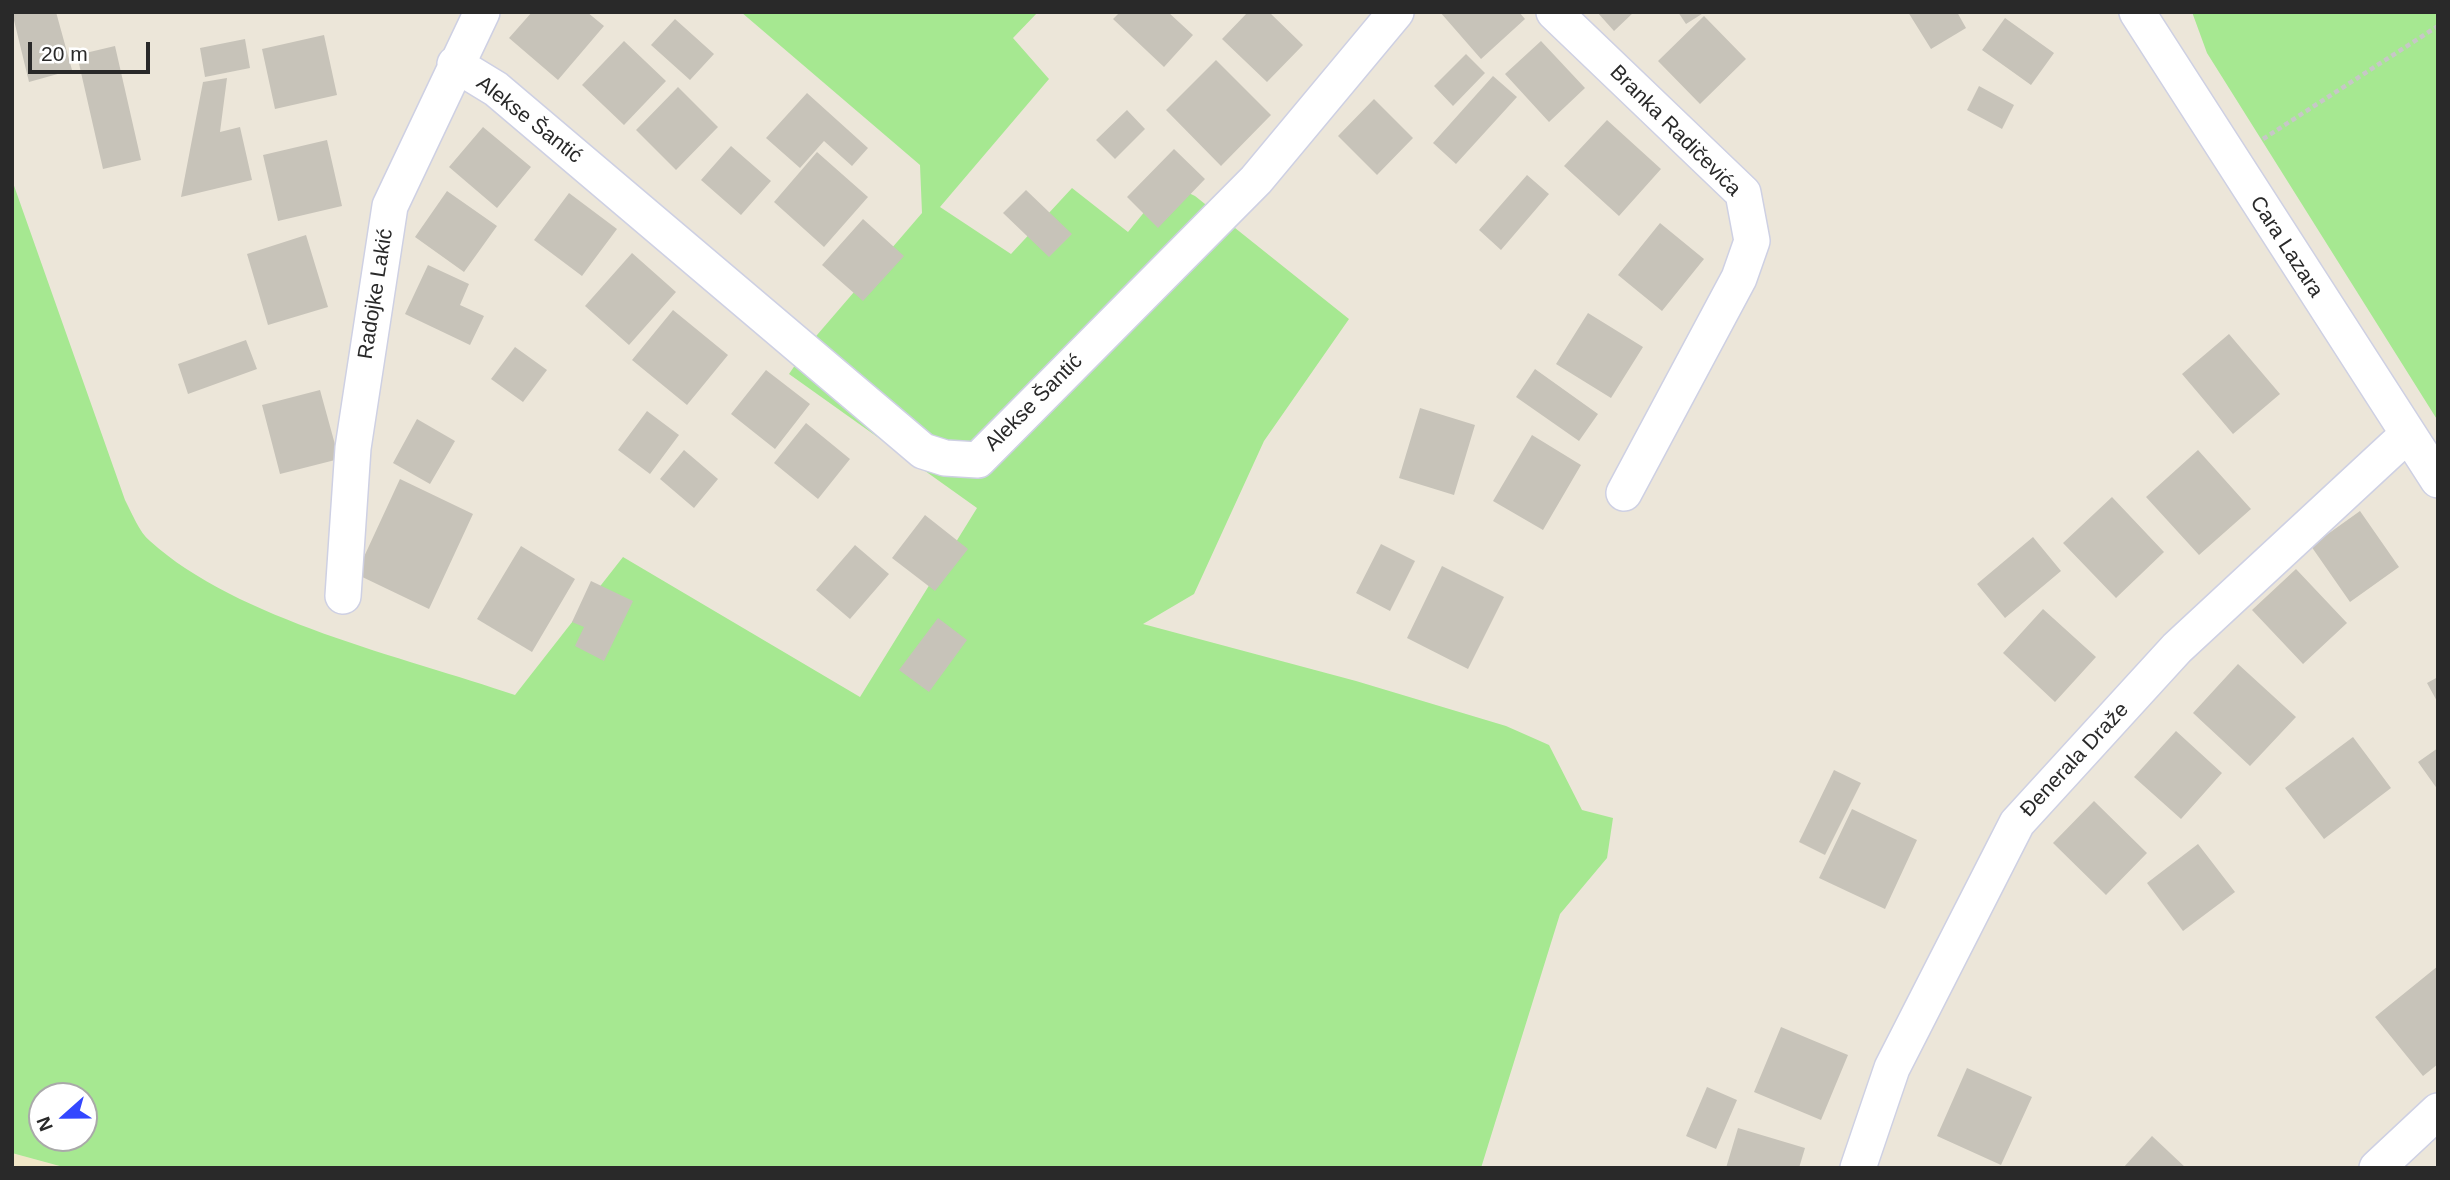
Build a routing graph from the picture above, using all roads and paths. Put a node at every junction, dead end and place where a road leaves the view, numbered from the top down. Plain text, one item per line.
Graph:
1 (482, 12) edge
2 (1396, 12) edge
3 (1553, 12) edge
4 (2137, 12) edge
5 (2438, 26) edge
6 (455, 64) junction
7 (2230, 160) junction
8 (2408, 434) junction
9 (2438, 480) edge
10 (1624, 493) dead end
11 (343, 596) dead end
12 (2438, 1111) edge
13 (1858, 1168) edge
14 (2376, 1168) edge

1 - 6 street, Radojke Lakić
2 - 6 street, Alekse Šantić
3 - 10 street, Branka Radičevića
4 - 7 street, Cara Lazara
5 - 7 path
6 - 11 street, Radojke Lakić
7 - 8 street, Cara Lazara
8 - 9 street, Cara Lazara
8 - 13 street, Đenerala Draže
12 - 14 street

